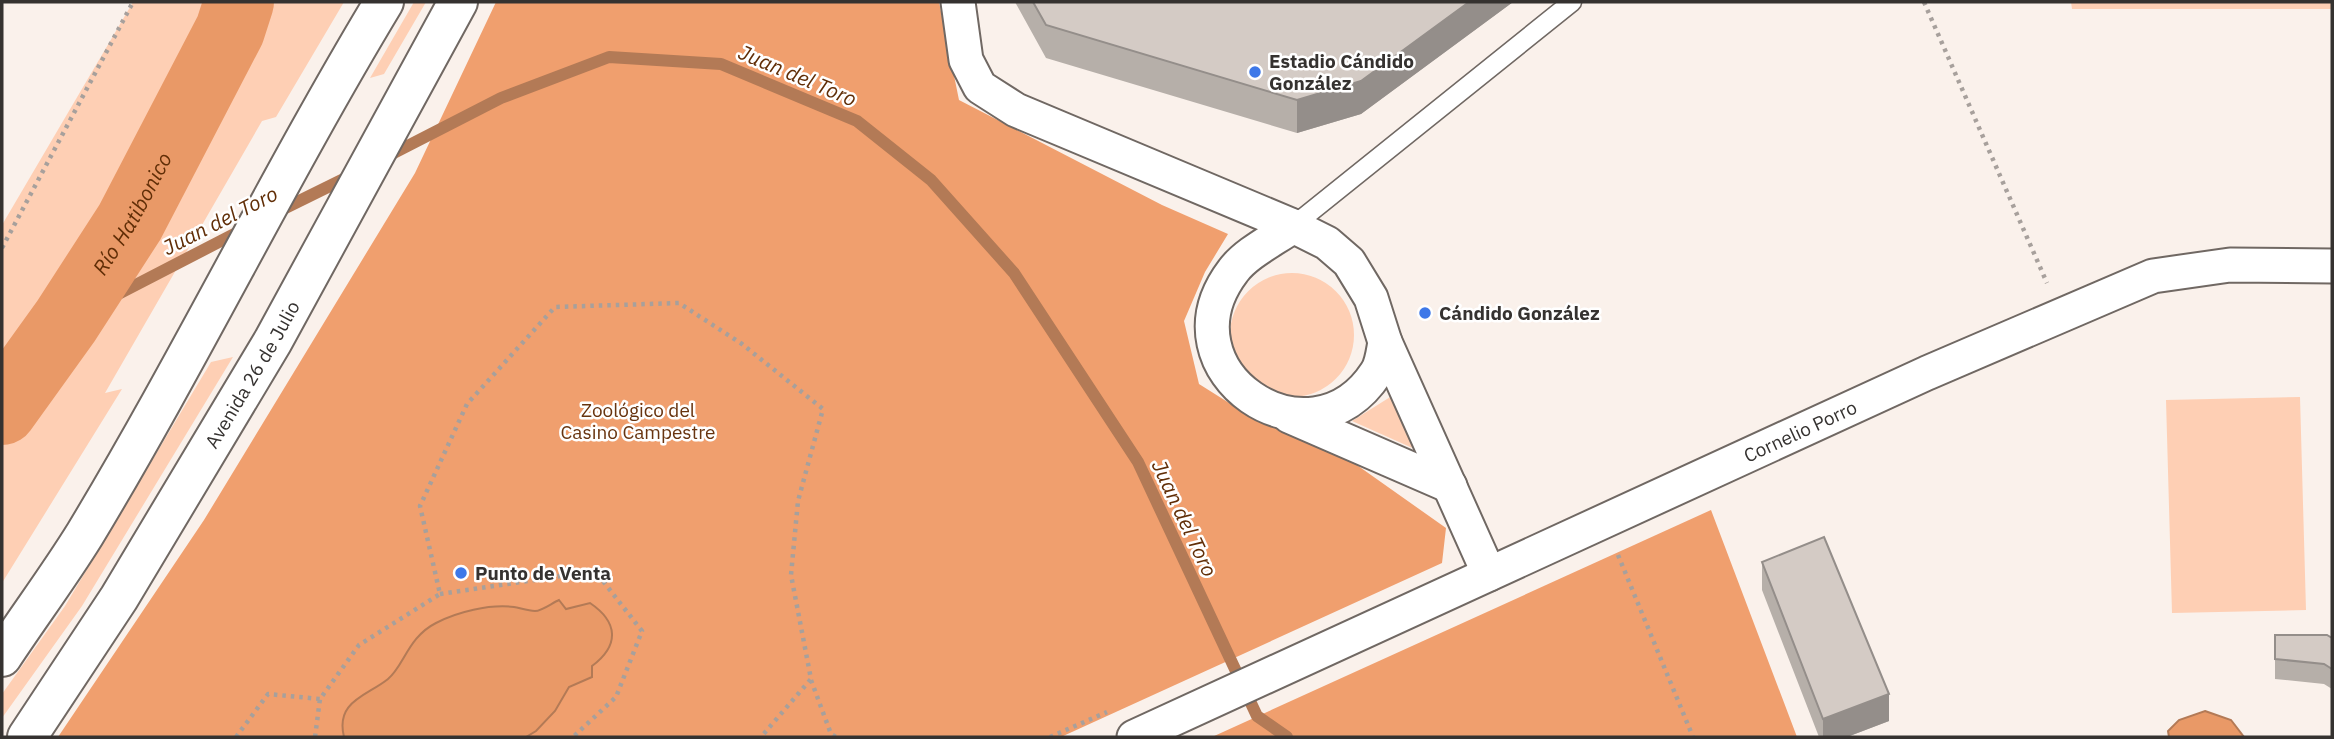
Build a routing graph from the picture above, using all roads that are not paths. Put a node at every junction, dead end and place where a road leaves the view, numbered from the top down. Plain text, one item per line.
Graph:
1 (384, 2) edge
2 (458, 2) edge
3 (958, 2) edge
4 (1572, 2) edge
5 (1293, 226) junction
6 (2332, 267) edge
7 (1385, 342) junction
8 (1277, 411) junction
9 (1450, 486) junction
10 (1489, 574) junction
11 (2, 657) edge
12 (27, 737) edge
13 (1134, 737) edge

1 - 11 main road
2 - 12 main road, Avenida 26 de Julio
3 - 5 street
4 - 5 lane
5 - 7 street
5 - 8 street
6 - 10 street, Cornelio Porro
7 - 8 street
7 - 9 street
8 - 9 street
9 - 10 street
10 - 13 street, Cornelio Porro

